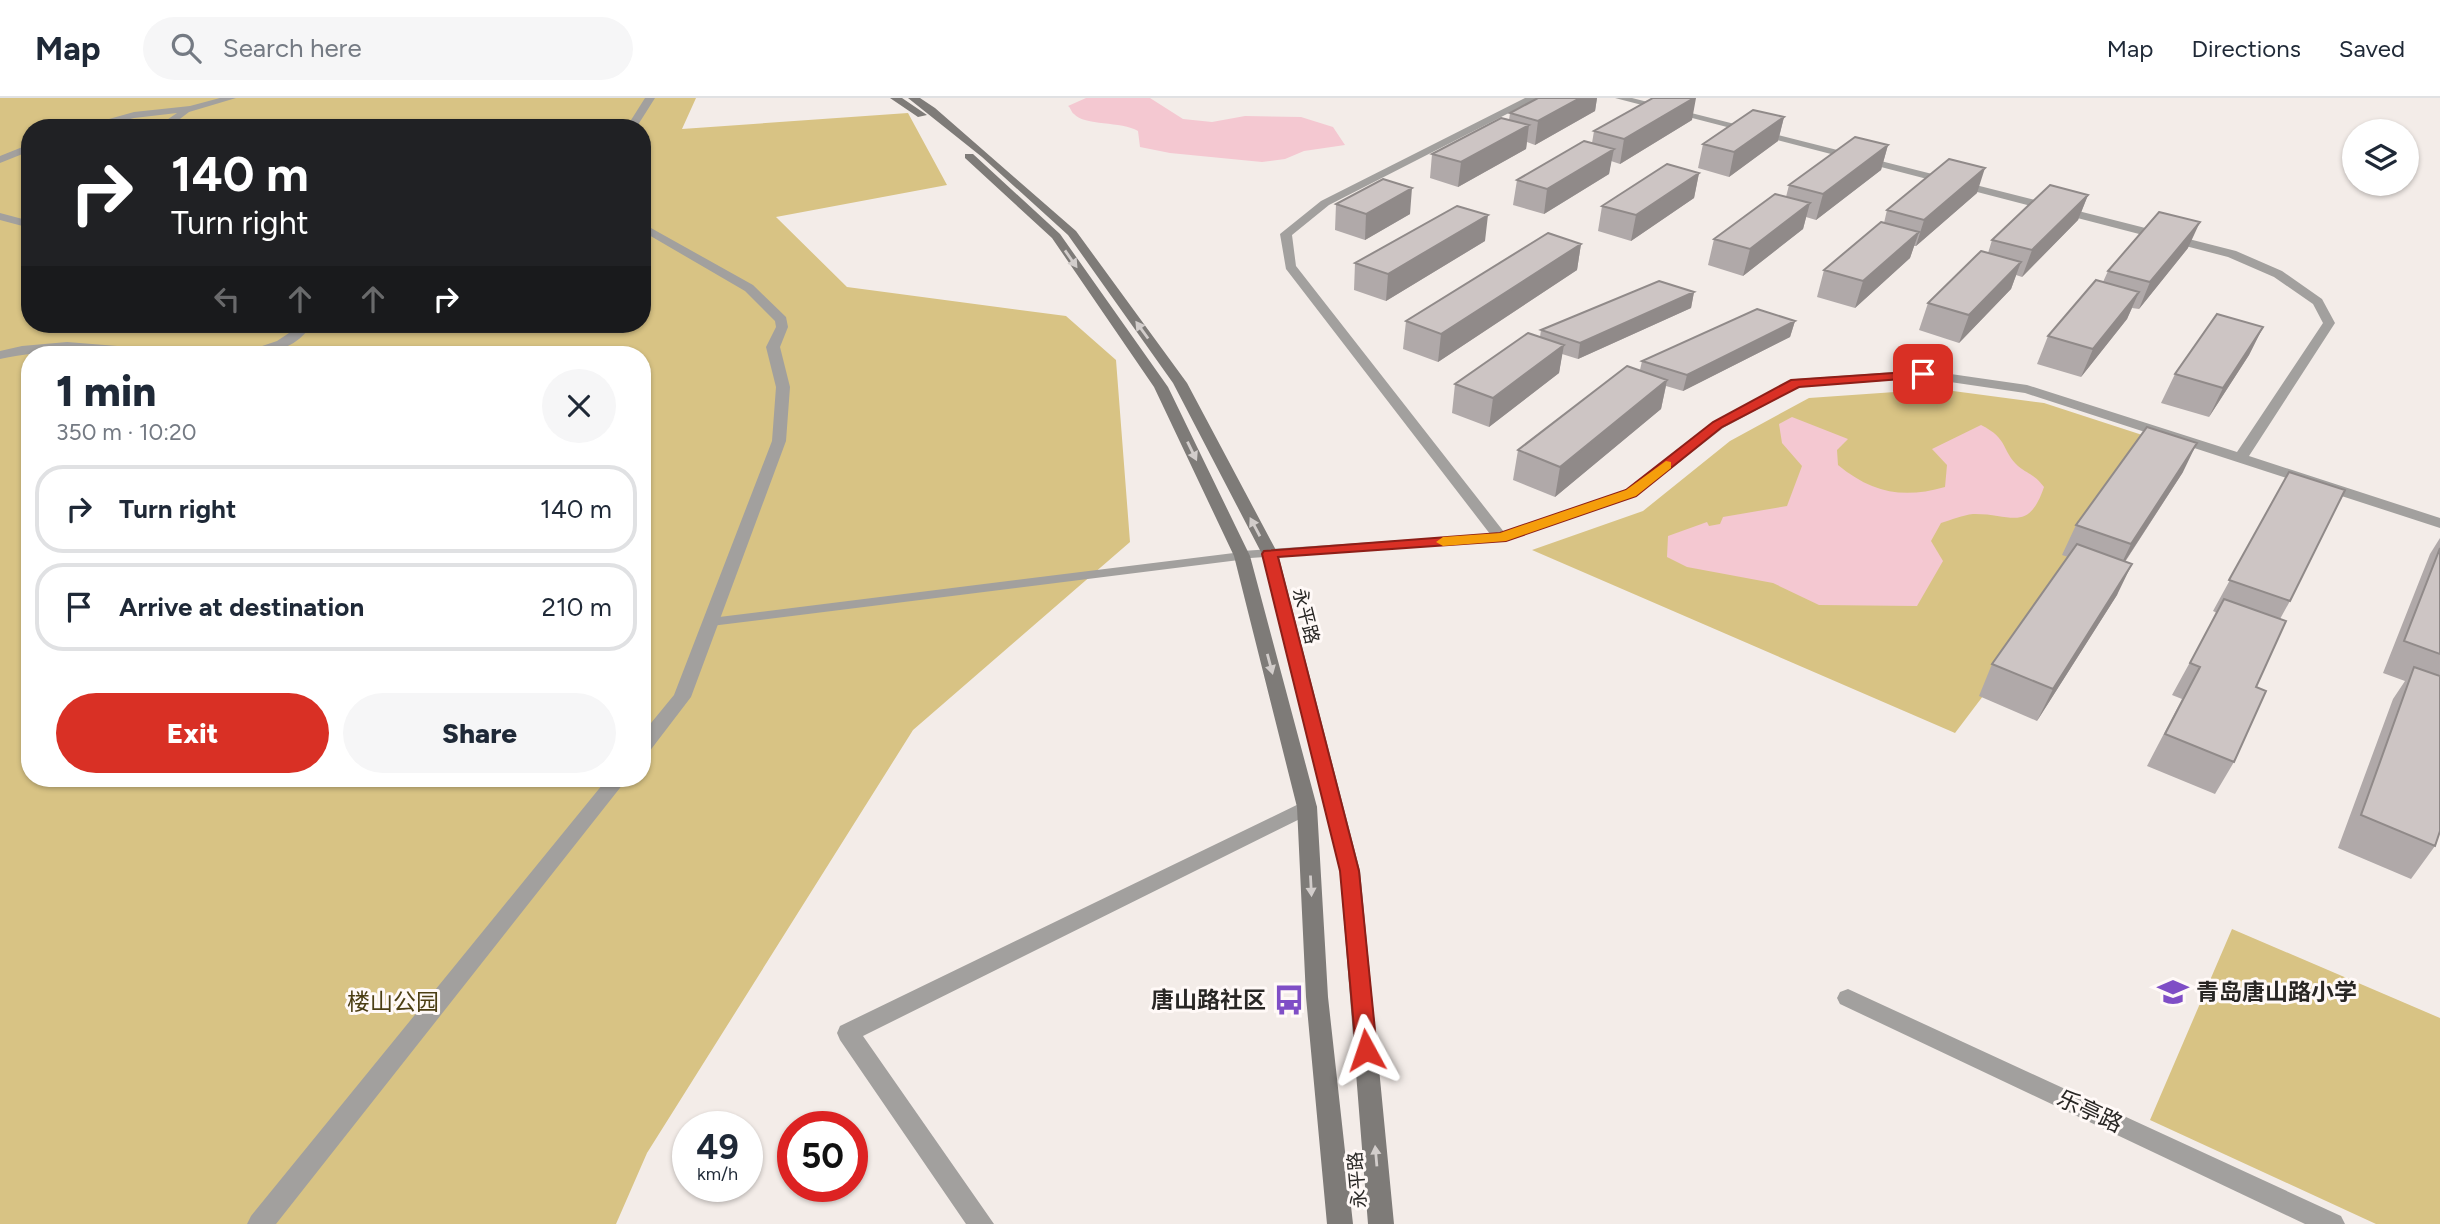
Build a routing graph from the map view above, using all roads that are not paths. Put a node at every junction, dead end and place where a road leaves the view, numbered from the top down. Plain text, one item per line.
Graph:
1 (231, 98) edge
2 (650, 98) edge
3 (895, 98) edge
4 (914, 98) edge
5 (1532, 98) edge
6 (1620, 98) edge
7 (191, 109) junction
8 (118, 119) edge
9 (175, 119) edge
10 (637, 119) edge
11 (21, 151) edge
12 (0, 160) edge
13 (0, 216) edge
14 (21, 222) edge
15 (651, 231) edge
16 (299, 333) edge
17 (44, 346) edge
18 (68, 346) edge
19 (278, 346) edge
20 (21, 349) edge
21 (0, 355) edge
22 (2241, 457) junction
23 (2440, 523) edge
24 (1501, 538) junction
25 (1270, 554) junction
26 (1242, 556) junction
27 (711, 622) junction
28 (651, 736) edge
29 (611, 787) edge
30 (1307, 807) junction
31 (1848, 998) dead end
32 (260, 1224) edge
33 (982, 1224) edge
34 (1340, 1224) edge
35 (1381, 1224) edge
36 (2332, 1224) edge

1 - 7 street
2 - 10 street
3 -> 26 main road, 永平路
25 -> 4 main road, 永平路
5 - 24 street
6 - 22 street
7 - 8 street
7 - 9 street
11 - 12 street
13 - 14 street
15 - 27 street
16 - 19 street
17 - 18 street
20 - 21 street
22 - 23 street
22 - 24 street
24 - 25 street
25 - 26 street
35 -> 25 main road, 永平路
26 - 27 lane
26 -> 30 main road, 永平路
27 - 28 street
29 - 32 street
30 - 33 street
30 -> 34 main road, 永平路
31 - 36 street, 乐亭路

